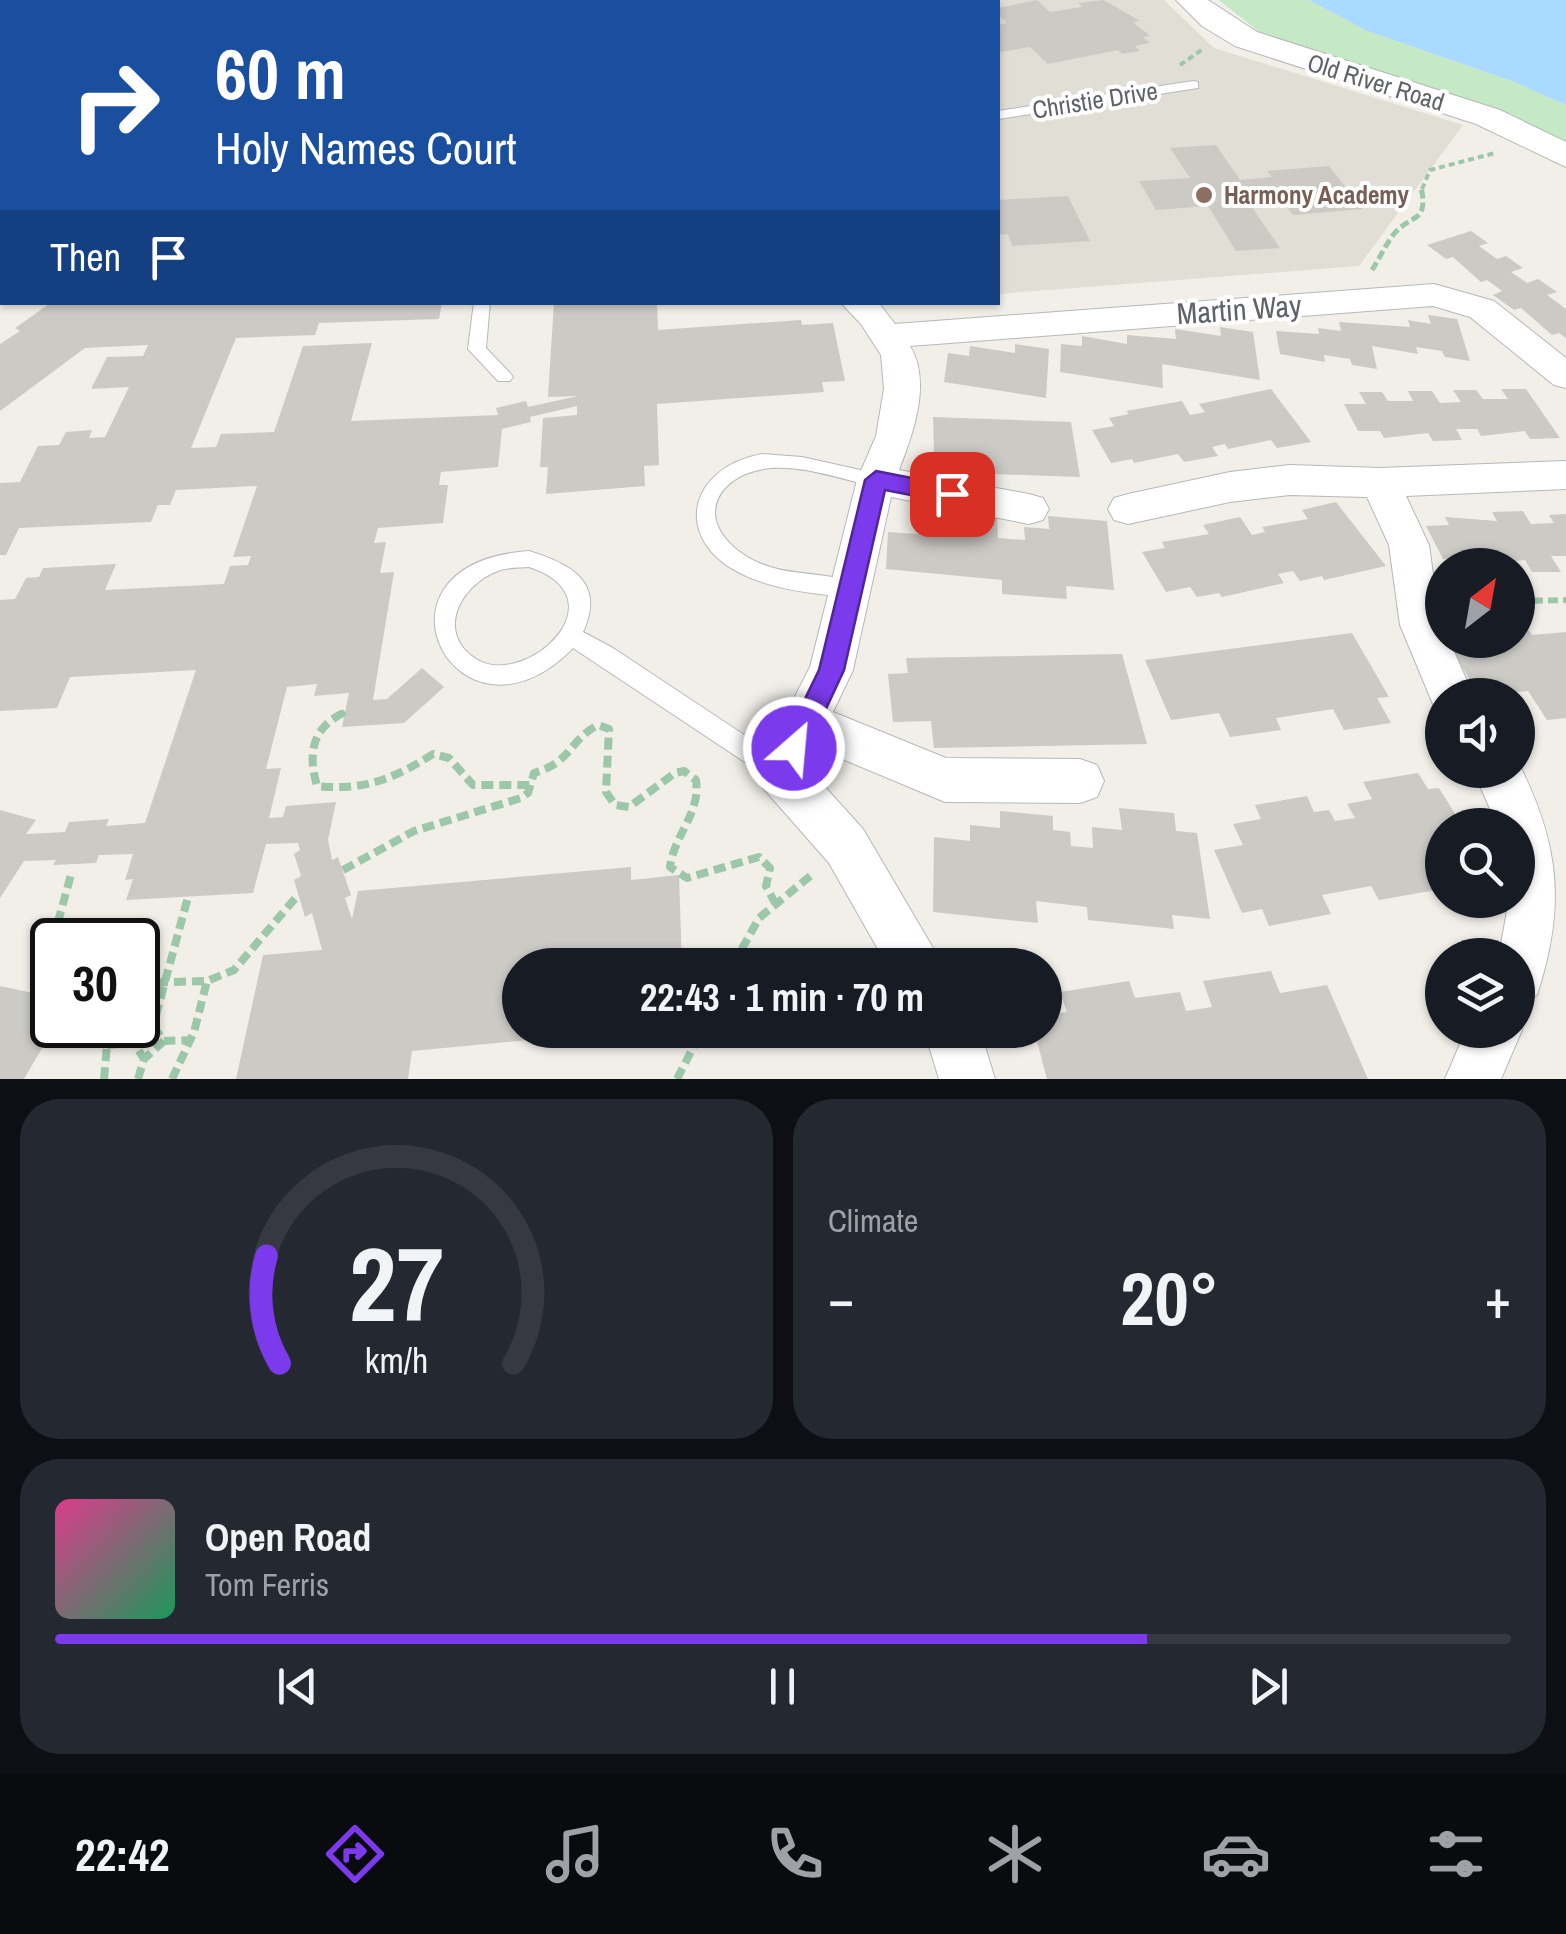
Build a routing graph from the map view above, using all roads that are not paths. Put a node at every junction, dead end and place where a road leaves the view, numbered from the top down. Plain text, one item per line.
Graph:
1 (1190, 0) edge
2 (1194, 85) road end
3 (1000, 116) edge
4 (1566, 156) edge
5 (482, 305) edge
6 (860, 305) edge
7 (886, 336) junction
8 (1566, 376) edge
9 (504, 377) dead end
10 (1566, 475) edge
11 (876, 480) junction
12 (1380, 483) junction
13 (1029, 509) dead end
14 (1128, 509) dead end
15 (851, 589) junction
16 (572, 637) junction
17 (1444, 678) edge
18 (808, 723) junction
19 (780, 772) junction
20 (1080, 781) dead end
21 (1506, 788) edge
22 (1529, 938) edge
23 (906, 948) edge
24 (958, 1048) edge
25 (1486, 1048) edge
26 (968, 1079) edge
27 (1473, 1079) edge

1 - 4 street, Old River Road
2 - 3 lane, Christie Drive
5 - 9 lane
6 - 7 street
7 - 8 street, Martin Way
7 - 11 street
10 - 12 street
11 - 13 street
11 - 15 street
11 - 15 lane
12 - 14 street
12 - 17 street
15 - 18 street
16 - 16 lane
16 - 19 lane
18 - 19 street
18 - 20 street
19 - 23 street
21 - 22 street
24 - 26 street
25 - 27 street

